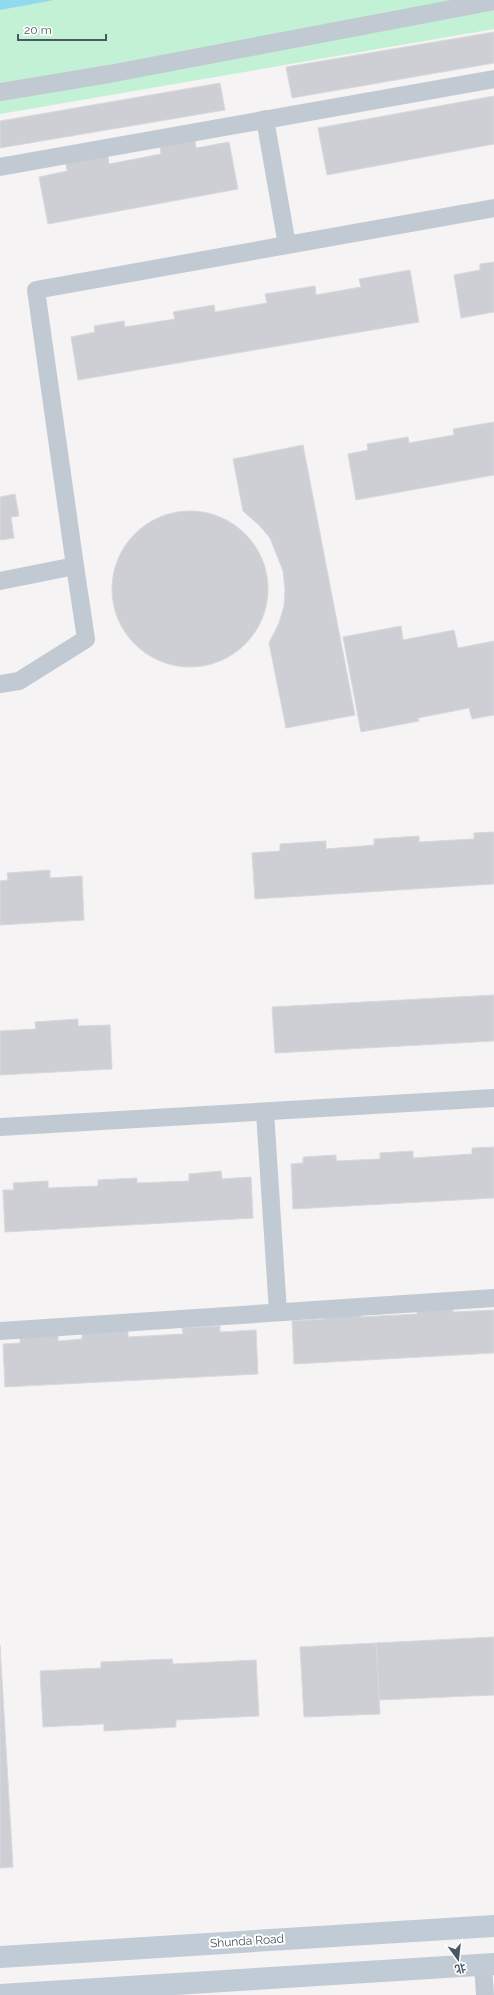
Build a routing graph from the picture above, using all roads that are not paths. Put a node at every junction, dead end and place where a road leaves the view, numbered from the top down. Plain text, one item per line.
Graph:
1 (494, 1) edge
2 (494, 79) edge
3 (0, 92) edge
4 (265, 119) junction
5 (0, 167) edge
6 (494, 208) edge
7 (287, 245) junction
8 (75, 566) junction
9 (0, 581) edge
10 (0, 684) edge
11 (494, 1098) edge
12 (264, 1112) junction
13 (0, 1127) edge
14 (494, 1298) edge
15 (278, 1312) junction
16 (0, 1331) edge
17 (494, 1926) edge
18 (0, 1956) edge
19 (489, 1964) edge
20 (0, 1995) edge
21 (485, 1995) edge

1 - 3 lane
2 - 4 lane
4 - 5 lane
4 - 7 lane
6 - 7 lane
7 - 8 lane
8 - 9 lane
8 - 10 lane
11 - 12 lane
12 - 13 lane
12 - 15 lane
14 - 15 lane
15 - 16 lane
17 - 18 main road, Shunda Road
19 - 20 main road
19 - 21 lane

